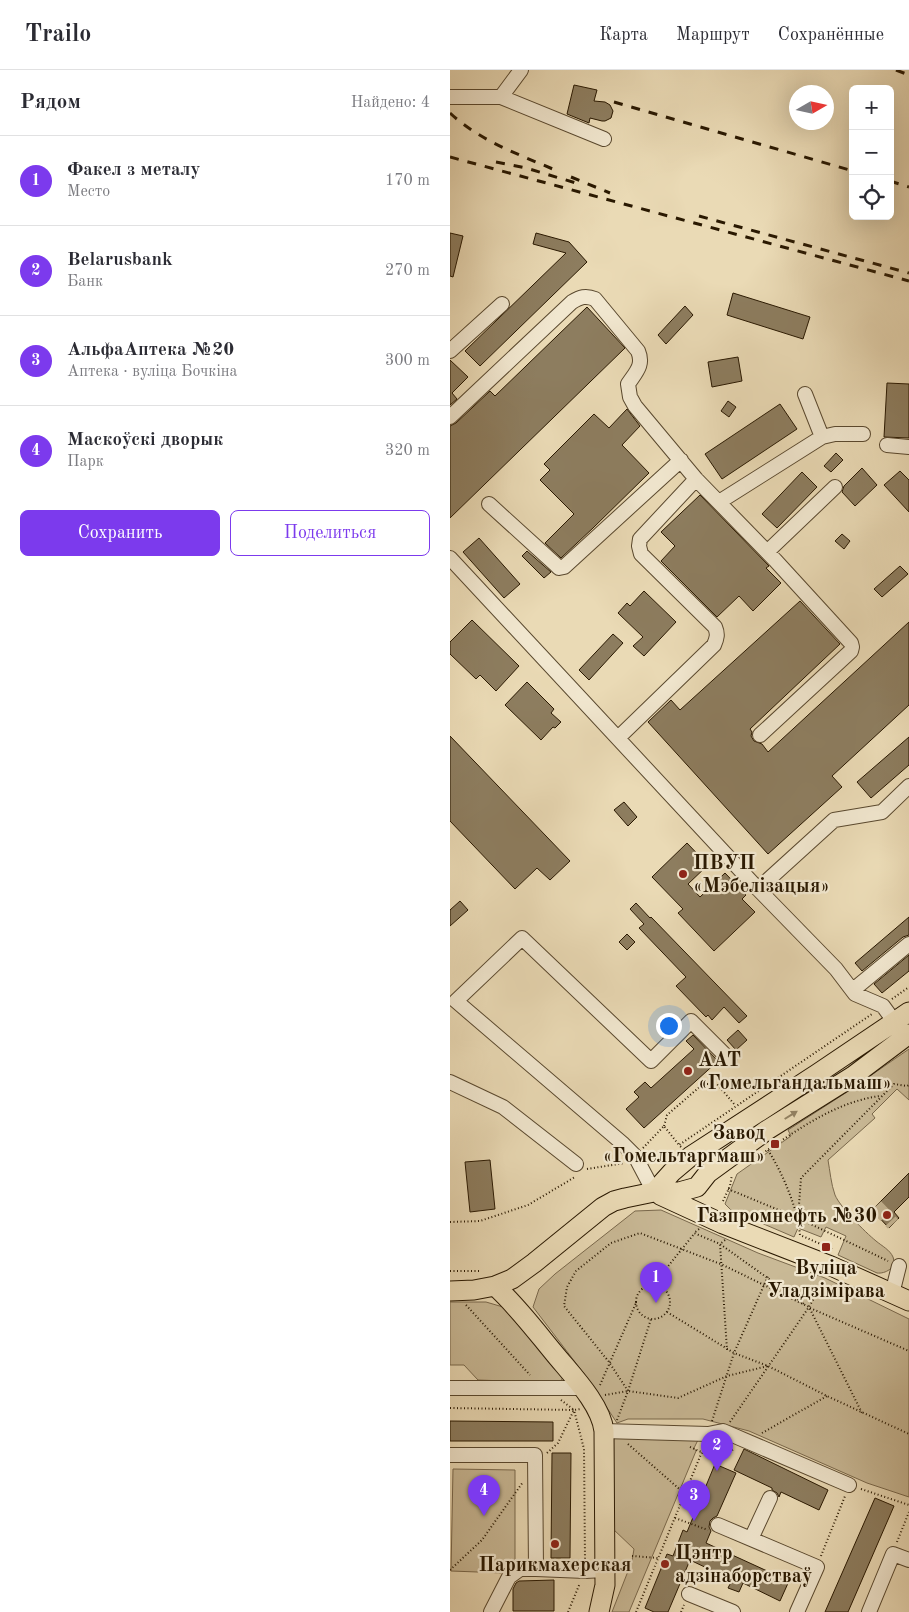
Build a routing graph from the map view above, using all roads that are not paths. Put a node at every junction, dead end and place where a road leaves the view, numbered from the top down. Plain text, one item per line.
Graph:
1 (521, 70) edge
2 (450, 96) edge
3 (501, 97) junction
4 (604, 139) dead end
5 (502, 304) dead end
6 (450, 351) edge
7 (805, 394) dead end
8 (450, 417) edge
9 (863, 434) dead end
10 (822, 437) junction
11 (887, 444) dead end
12 (909, 447) edge
13 (680, 460) junction
14 (696, 479) junction
15 (835, 487) dead end
16 (718, 502) junction
17 (489, 504) dead end
18 (767, 552) junction
19 (450, 558) edge
20 (760, 735) dead end
21 (618, 738) junction
22 (909, 786) edge
23 (758, 888) junction
24 (909, 944) edge
25 (853, 990) junction
26 (905, 1027) edge
27 (730, 1060) dead end
28 (450, 1082) edge
29 (580, 1169) road end
30 (708, 1173) junction
31 (654, 1192) junction
32 (706, 1223) junction
33 (899, 1266) road end
34 (495, 1286) junction
35 (889, 1293) junction
36 (455, 1297) edge
37 (909, 1300) edge
38 (450, 1388) edge
39 (590, 1388) junction
40 (608, 1431) junction
41 (450, 1455) edge
42 (849, 1485) road end
43 (770, 1498) dead end
44 (718, 1525) road end
45 (751, 1539) junction
46 (909, 1560) edge
47 (536, 1569) junction
48 (605, 1570) junction
49 (689, 1594) dead end
50 (491, 1612) edge
51 (599, 1612) edge
52 (733, 1612) edge
53 (797, 1612) edge
54 (869, 1612) edge

1 - 3 lane
2 - 3 lane
3 - 4 lane
5 - 6 lane
7 - 10 lane
8 - 13 lane
9 - 10 lane
10 - 16 lane
11 - 12 lane
13 - 14 lane
13 - 17 lane
14 - 16 lane
14 - 21 lane
15 - 18 lane
16 - 18 lane
18 - 20 lane
19 - 21 lane
21 - 23 lane
22 - 23 lane
23 - 25 lane
24 - 25 lane
25 - 26 lane
30 -> 26 main road
26 - 31 main road
27 - 31 lane
28 - 29 lane
30 - 31 main road
30 - 32 main road
31 - 32 main road
31 - 34 main road
32 - 35 main road
33 - 35 lane
34 - 36 main road
34 - 39 main road
35 - 37 main road
38 - 39 lane
39 - 40 main road
40 - 42 lane
40 - 48 main road
41 - 47 lane
43 - 45 lane
44 - 45 lane
45 - 53 lane
46 - 54 lane
47 - 48 lane
47 - 50 lane
48 - 51 main road
49 - 52 lane

